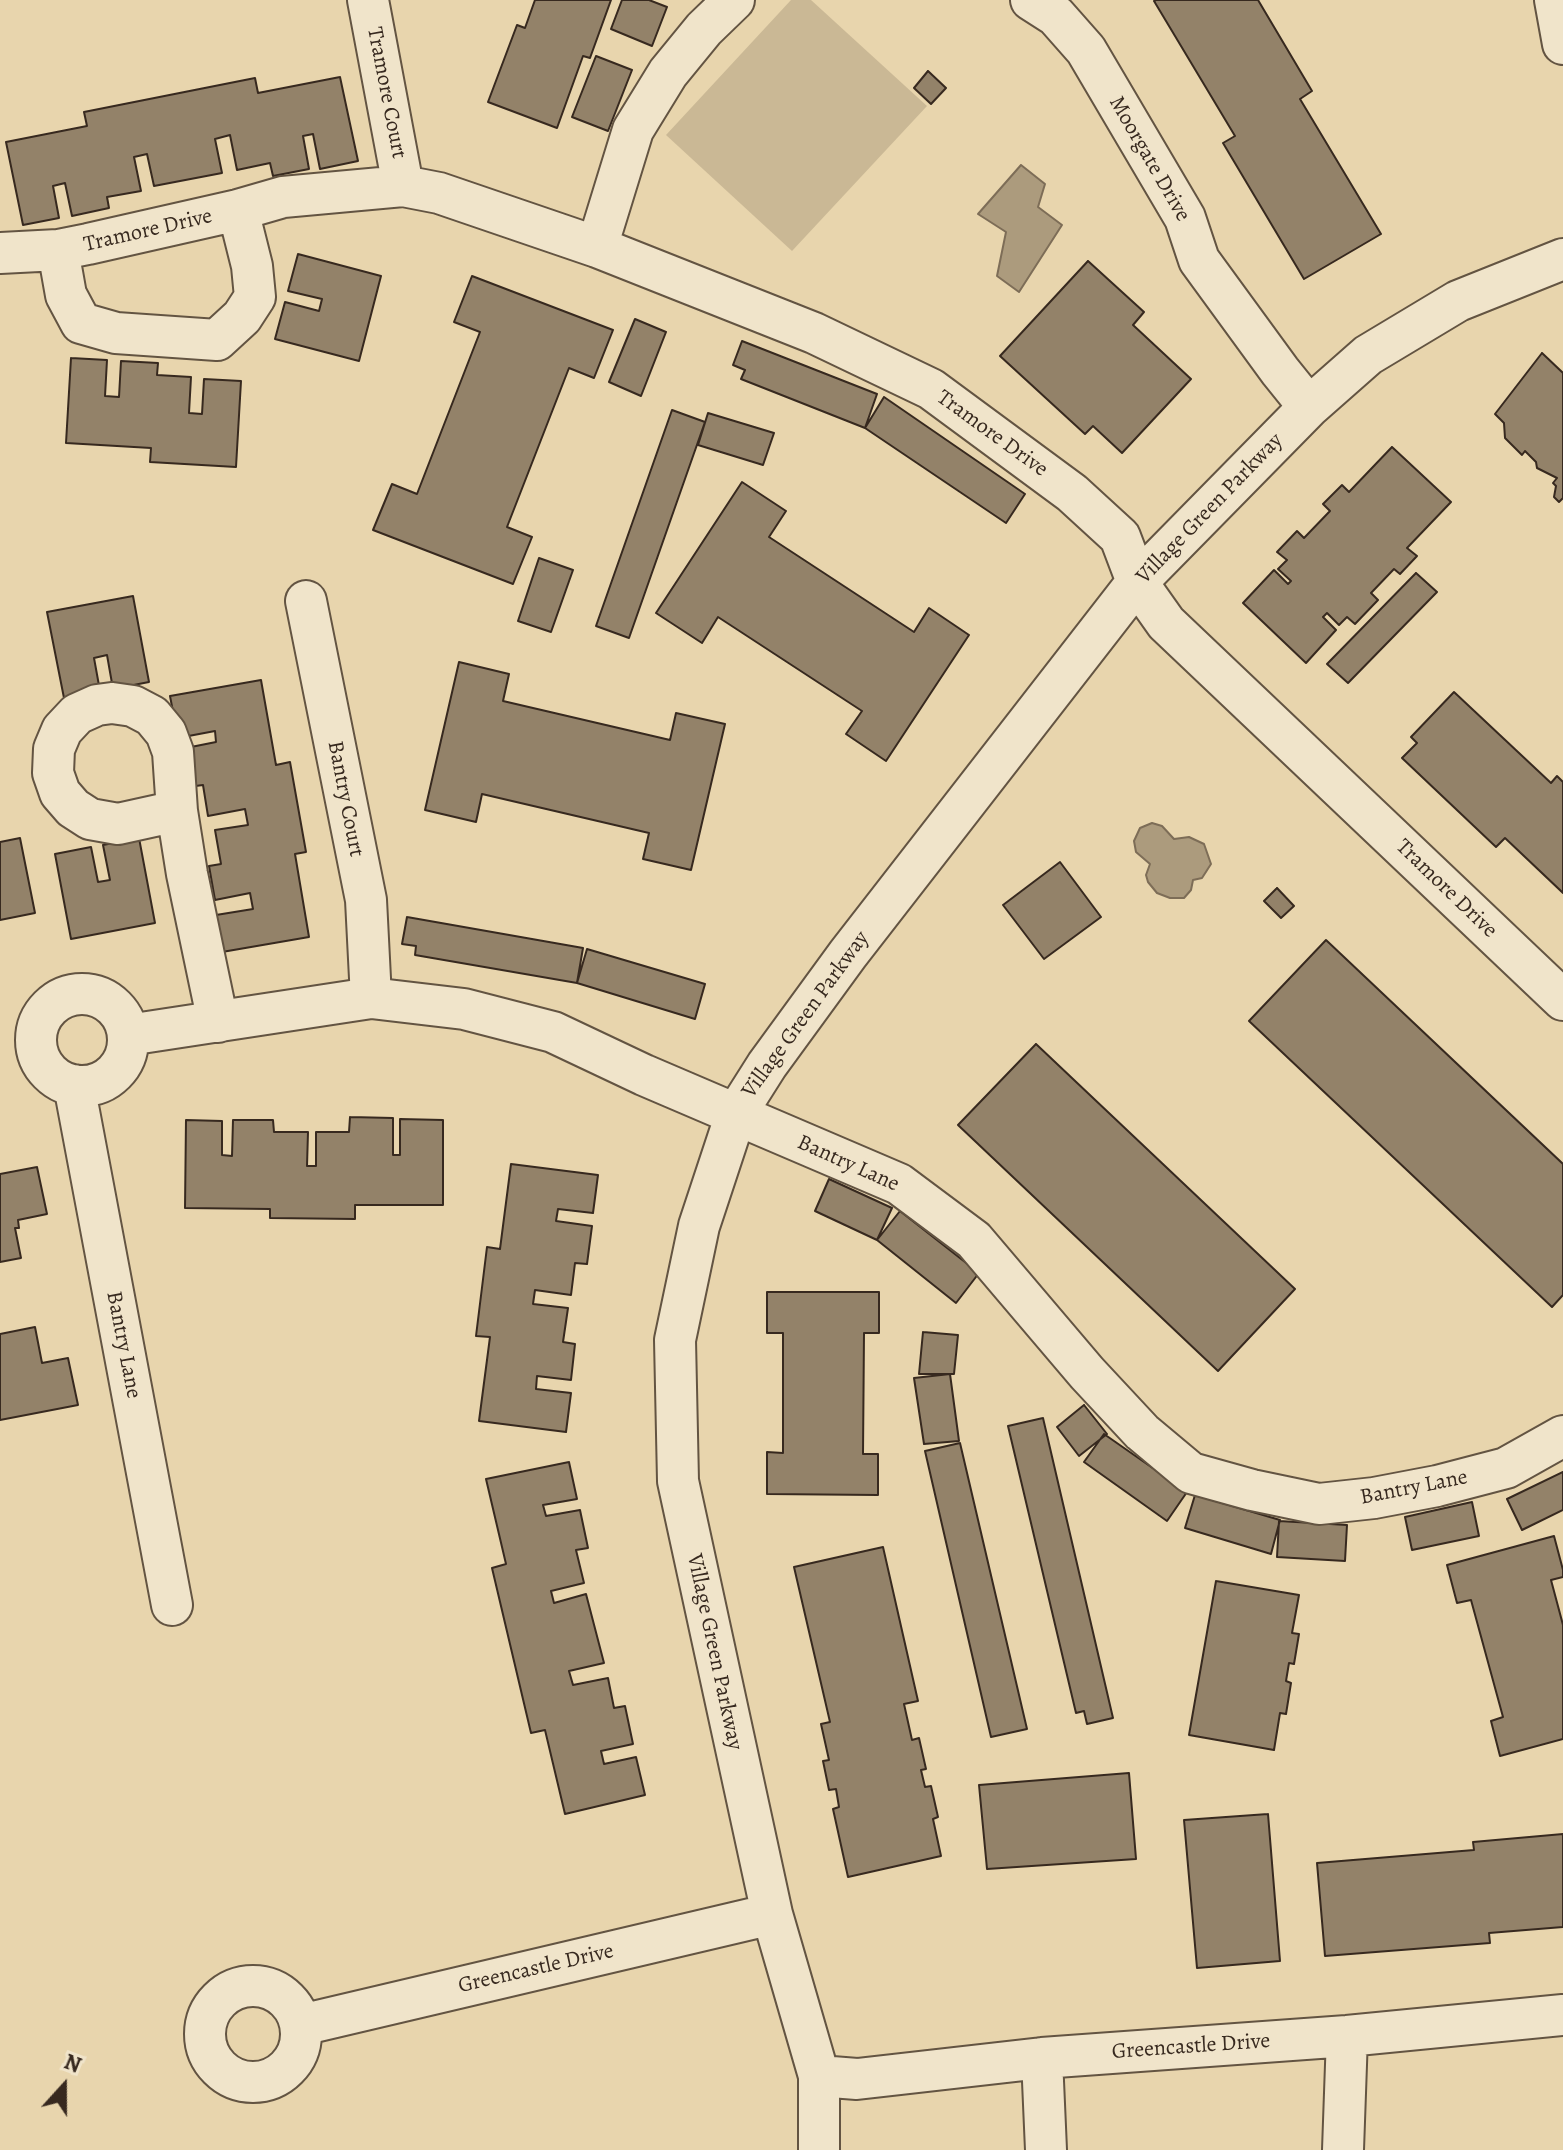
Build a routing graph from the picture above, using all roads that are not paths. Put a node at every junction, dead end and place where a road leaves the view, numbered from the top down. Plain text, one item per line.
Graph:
1 (368, 0) edge
2 (734, 0) edge
3 (1031, 0) edge
4 (1555, 0) edge
5 (1563, 44) edge
6 (403, 186) junction
7 (238, 210) junction
8 (597, 247) junction
9 (58, 250) junction
10 (0, 253) edge
11 (1563, 259) edge
12 (1309, 407) junction
13 (1137, 582) junction
14 (306, 601) dead end
15 (177, 811) dead end
16 (371, 998) junction
17 (1563, 1000) edge
18 (218, 1022) junction
19 (128, 1035) junction
20 (74, 1085) junction
21 (736, 1114) junction
22 (1563, 1436) edge
23 (172, 1605) dead end
24 (772, 1914) junction
25 (1563, 2015) edge
26 (301, 2025) dead end
27 (1347, 2036) junction
28 (1042, 2058) junction
29 (819, 2076) junction
30 (819, 2150) edge
31 (1046, 2150) edge
32 (1343, 2150) edge

1 - 6 street, Tramore Court
2 - 8 street
3 - 12 street, Moorgate Drive
4 - 5 street
6 - 7 street, Tramore Drive
6 - 8 street, Tramore Drive
7 - 9 street, Tramore Drive
7 - 9 street, Tramore Drive
8 - 13 street, Tramore Drive
9 - 10 street, Tramore Drive
11 - 12 street, Village Green Parkway
12 - 13 street, Village Green Parkway
13 - 17 street, Tramore Drive
13 - 21 street, Village Green Parkway
14 - 16 street, Bantry Court
15 - 18 street
16 - 18 street, Bantry Lane
16 - 21 street, Bantry Lane
18 - 19 street, Bantry Lane
19 - 20 street
19 - 20 street
20 - 23 street, Bantry Lane
21 - 22 street, Bantry Lane
21 - 24 street, Village Green Parkway
24 - 26 street, Greencastle Drive
24 - 29 street, Village Green Parkway
25 - 27 street, Greencastle Drive
27 - 28 street, Greencastle Drive
27 - 32 street
28 - 29 street, Greencastle Drive
28 - 31 street
29 - 30 street, Village Green Parkway

